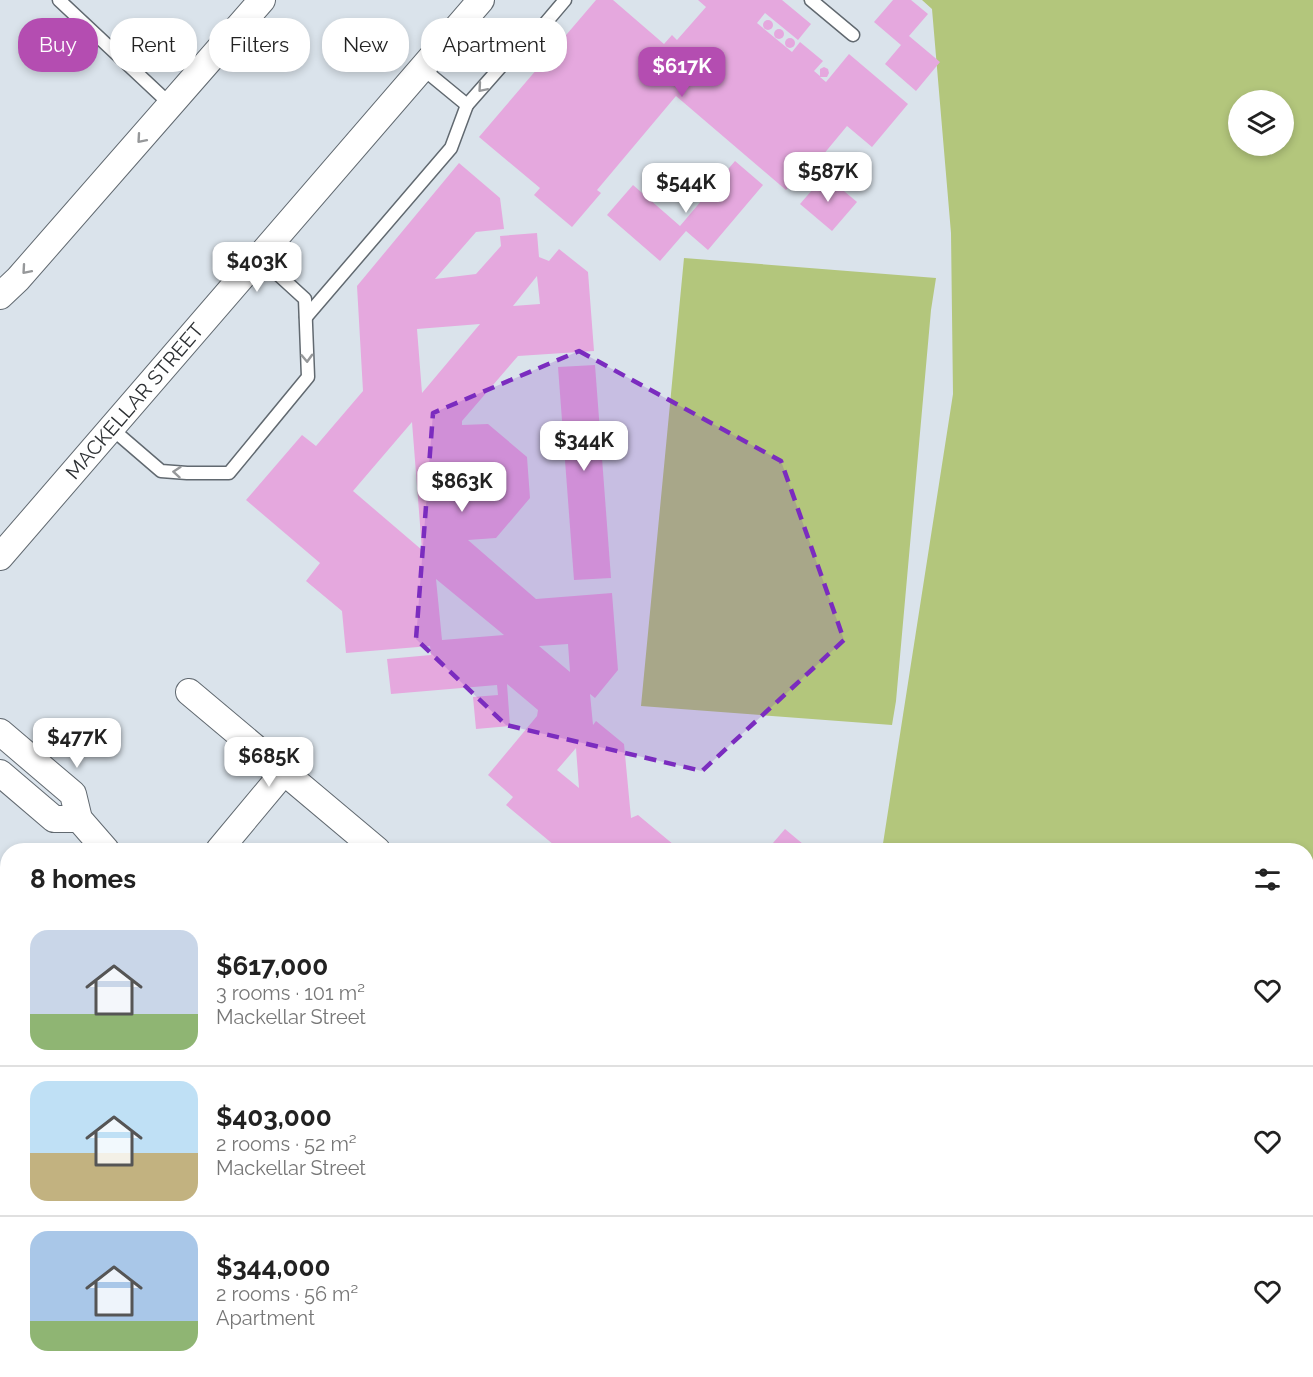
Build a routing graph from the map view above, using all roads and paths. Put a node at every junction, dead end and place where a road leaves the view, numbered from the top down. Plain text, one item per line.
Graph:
1 (59, 0) edge
2 (481, 0) edge
3 (565, 0) edge
4 (811, 0) edge
5 (259, 1) edge
6 (465, 18) edge
7 (853, 35) dead end
8 (421, 69) edge
9 (427, 72) edge
10 (171, 105) junction
11 (467, 105) junction
12 (259, 257) junction
13 (0, 296) edge
14 (306, 317) junction
15 (111, 428) junction
16 (0, 557) edge
17 (189, 692) dead end
18 (0, 732) edge
19 (284, 772) junction
20 (0, 773) edge
21 (79, 819) junction
22 (99, 843) edge
23 (225, 843) edge
24 (369, 843) edge

1 - 10 lane
2 - 6 street, MACKELLAR STREET
3 -> 11 lane
4 - 7 lane
5 - 10 street
8 - 12 street, MACKELLAR STREET
9 - 11 lane
10 -> 13 street
11 - 14 lane
12 - 14 lane
12 - 15 street, MACKELLAR STREET
14 -> 15 lane
15 - 16 street, MACKELLAR STREET
17 - 19 street
18 - 21 street
19 - 23 street
19 - 24 street
20 - 21 street
21 - 22 street

